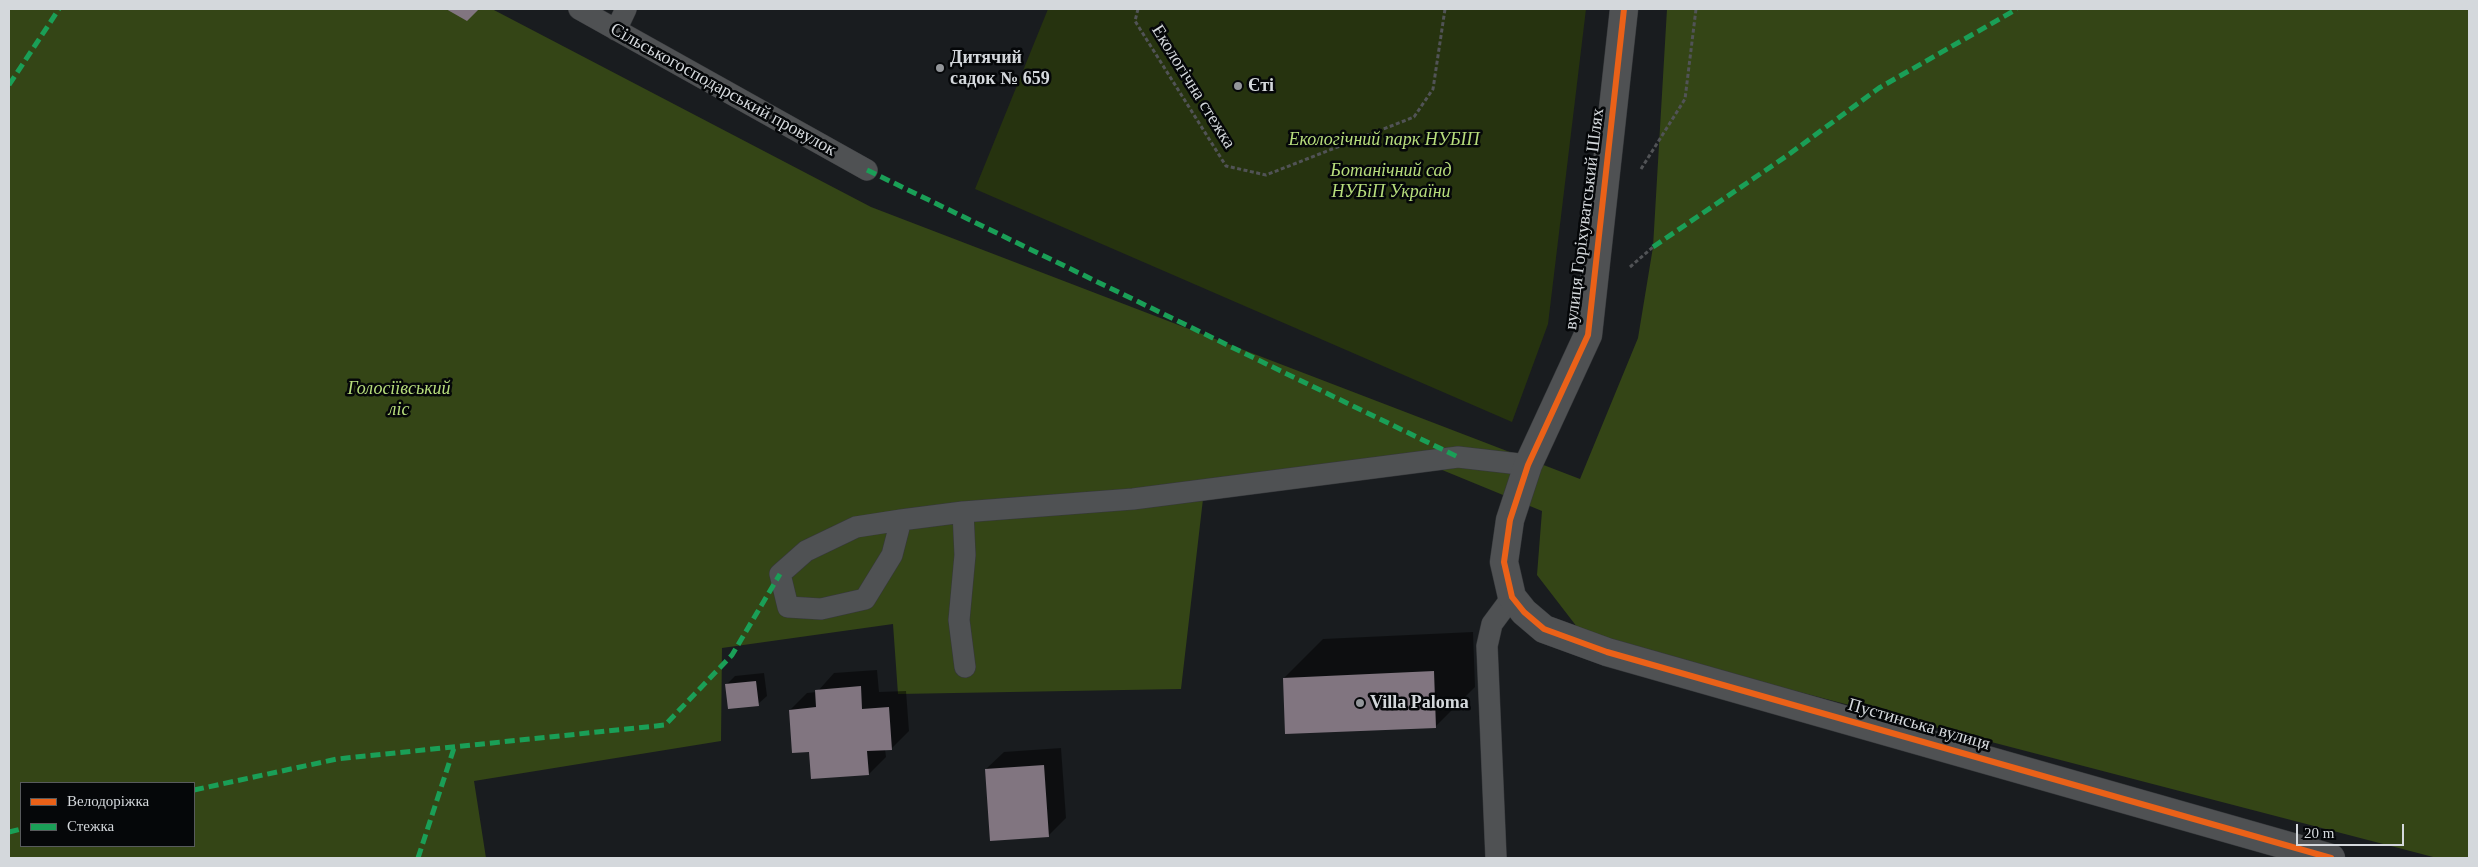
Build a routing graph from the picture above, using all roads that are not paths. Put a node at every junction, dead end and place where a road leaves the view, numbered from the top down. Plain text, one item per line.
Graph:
1 (578, 9) edge
2 (626, 9) edge
3 (1624, 9) edge
4 (616, 30) junction
5 (867, 170) dead end
6 (1528, 465) junction
7 (964, 512) junction
8 (901, 520) junction
9 (1512, 597) junction
10 (965, 667) dead end
11 (1496, 858) edge
12 (2331, 858) edge

1 - 4 lane, Сільськогосподарський провулок
2 - 4 lane
3 - 6 street, вулиця Горіхуватський Шлях
4 - 5 lane, Сільськогосподарський провулок
6 - 7 lane
6 - 9 street, вулиця Горіхуватський Шлях
7 - 8 lane
7 - 10 lane
8 - 8 lane
9 - 11 lane
9 - 12 street, Пустинська вулиця

